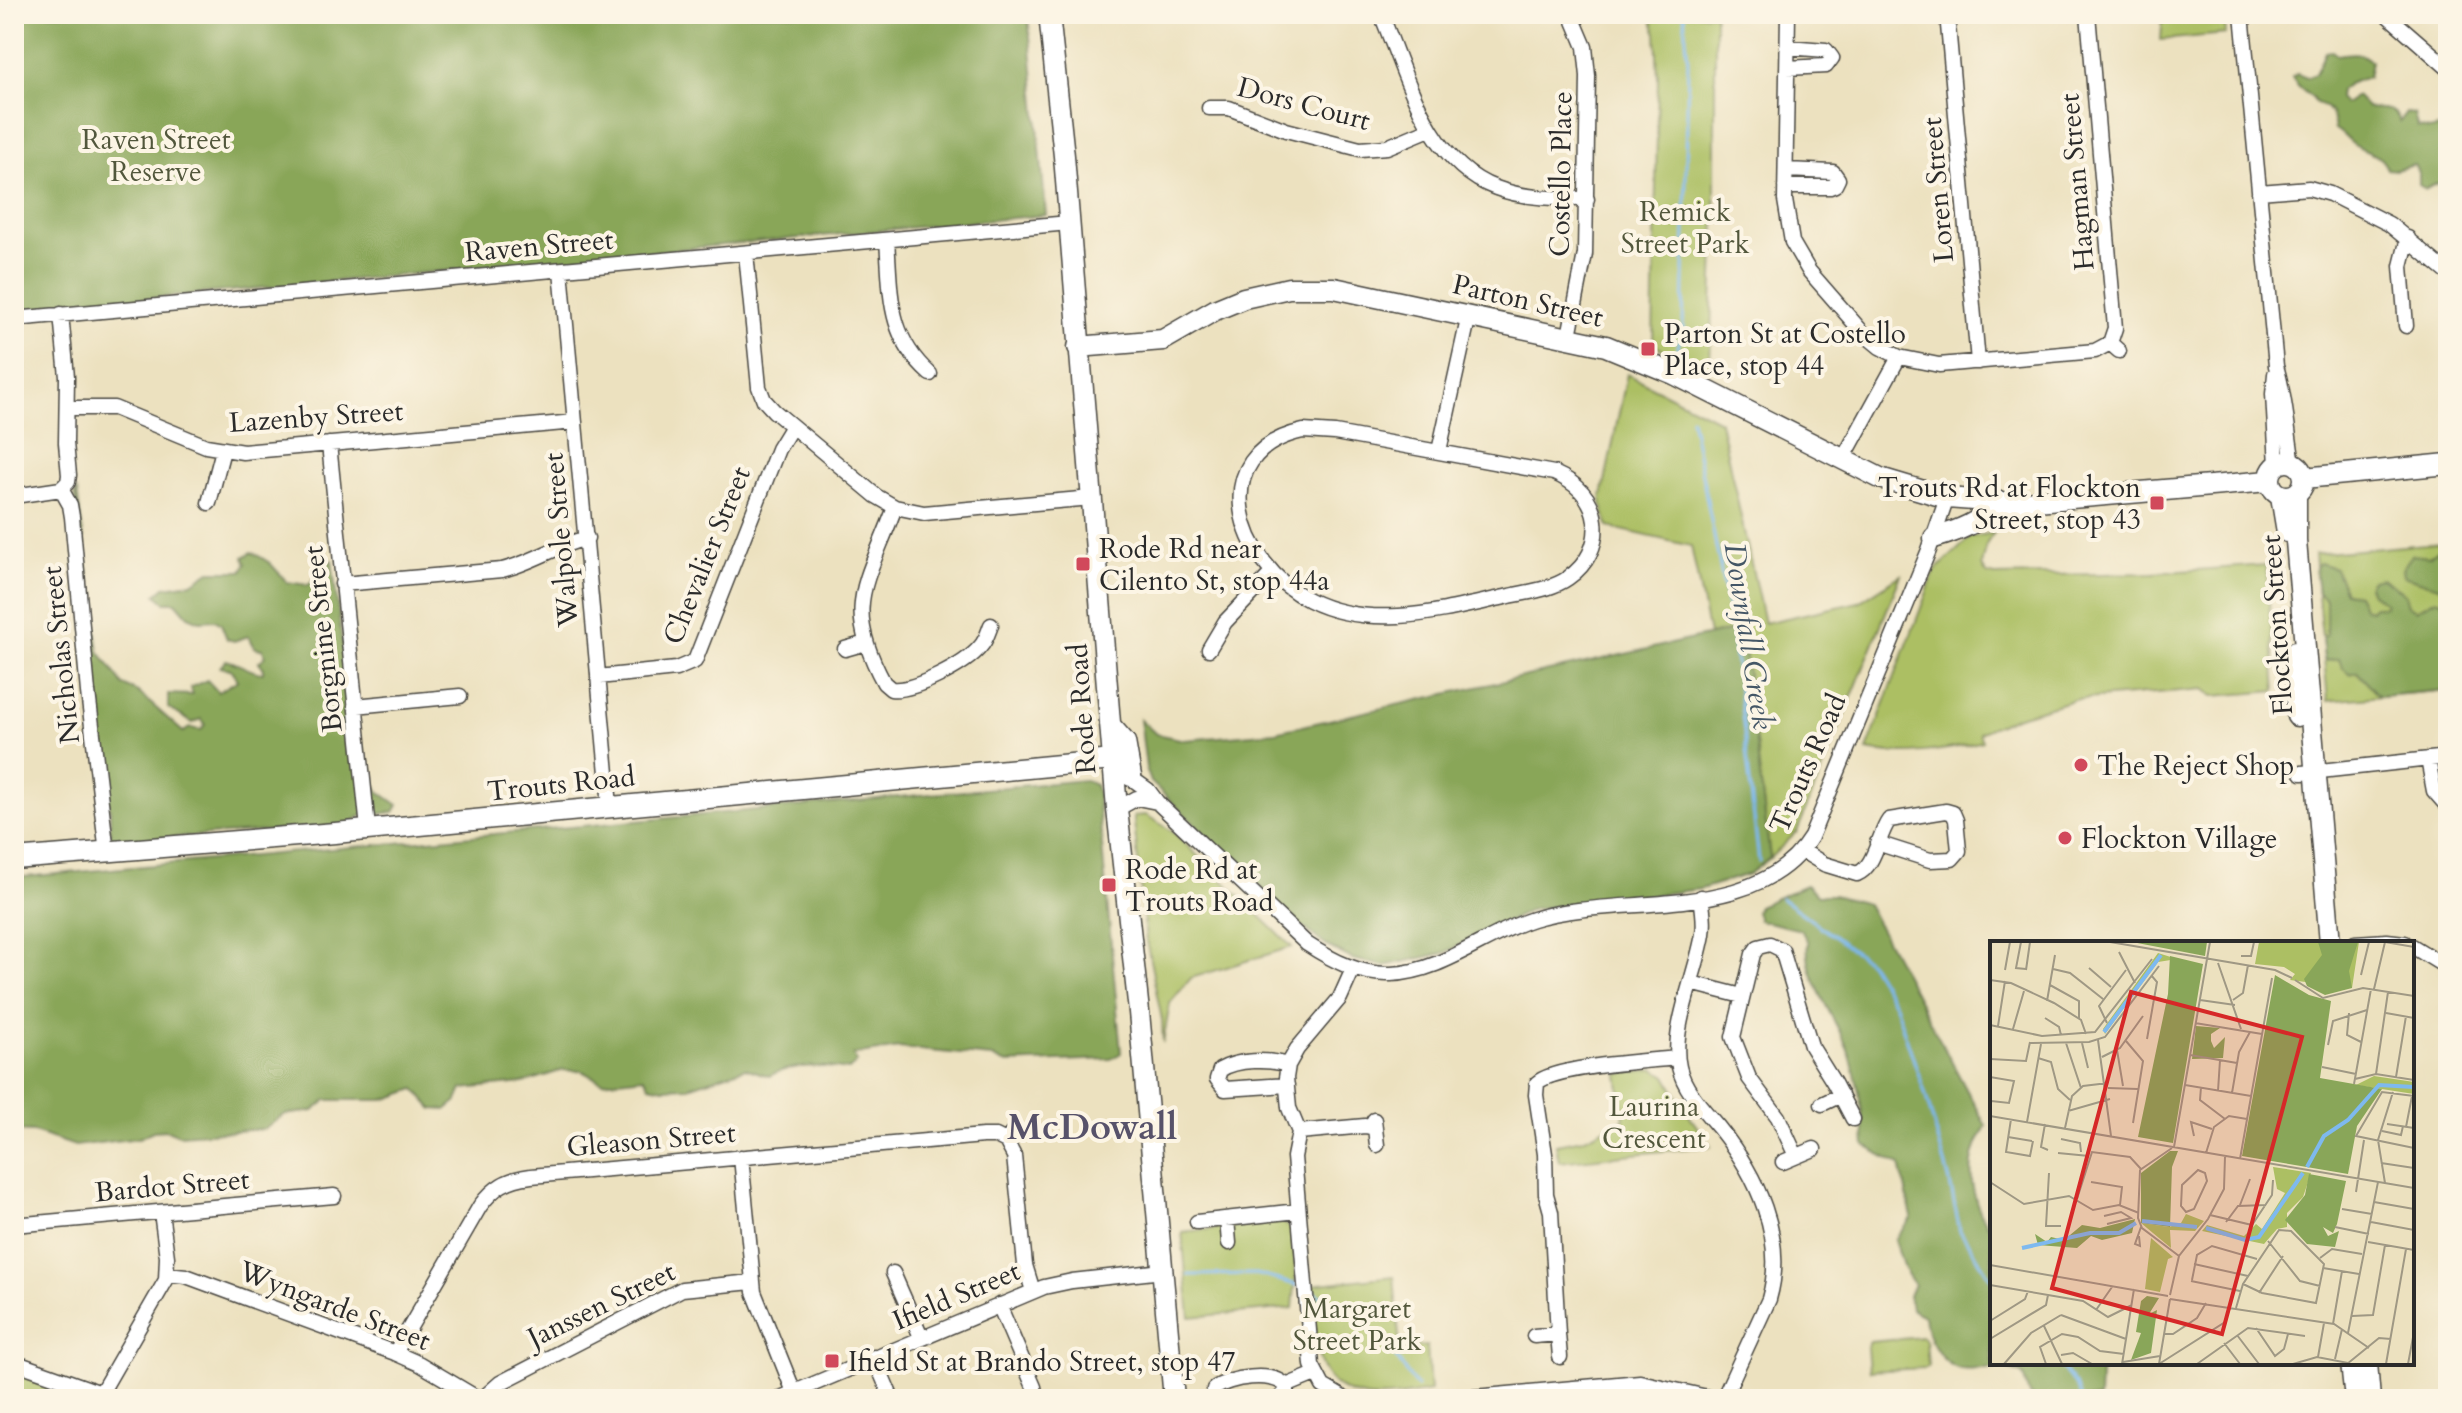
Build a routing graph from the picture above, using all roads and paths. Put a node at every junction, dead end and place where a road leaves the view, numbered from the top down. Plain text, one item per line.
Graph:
1 (1049, 14) edge
2 (1381, 14) edge
3 (1571, 14) edge
4 (1788, 14) edge
5 (1947, 14) edge
6 (2088, 14) edge
7 (2242, 14) edge
8 (2386, 14) edge
9 (1787, 47) junction
10 (1787, 68) junction
11 (2448, 68) edge
12 (1209, 108) dead end
13 (1430, 129) junction
14 (1786, 170) junction
15 (1785, 187) junction
16 (2259, 192) junction
17 (1587, 199) junction
18 (1069, 223) junction
19 (2408, 238) junction
20 (887, 240) junction
21 (746, 253) junction
22 (561, 270) junction
23 (2448, 273) edge
24 (61, 314) junction
25 (1469, 315) junction
26 (14, 319) edge
27 (2406, 326) dead end
28 (1569, 336) junction
29 (1078, 347) junction
30 (1899, 357) junction
31 (1978, 362) junction
32 (930, 374) dead end
33 (67, 408) junction
34 (575, 422) junction
35 (792, 426) junction
36 (329, 444) junction
37 (223, 450) junction
38 (1439, 451) junction
39 (1843, 459) junction
40 (2448, 464) edge
41 (2287, 480) junction
42 (61, 489) junction
43 (14, 496) edge
44 (1092, 498) junction
45 (1947, 498) junction
46 (209, 503) dead end
47 (1998, 504) junction
48 (895, 507) junction
49 (587, 538) junction
50 (1934, 538) junction
51 (1272, 573) junction
52 (342, 584) junction
53 (991, 625) dead end
54 (866, 643) junction
55 (845, 649) dead end
56 (1209, 649) dead end
57 (598, 677) junction
58 (460, 696) dead end
59 (355, 706) junction
60 (2448, 757) edge
61 (2428, 759) junction
62 (1119, 769) junction
63 (2308, 772) junction
64 (1157, 802) junction
65 (610, 806) junction
66 (2448, 807) edge
67 (1117, 809) junction
68 (368, 829) junction
69 (1877, 843) junction
70 (1801, 850) junction
71 (107, 853) junction
72 (14, 859) edge
73 (1701, 897) junction
74 (2317, 941) edge
75 (2330, 941) edge
76 (2414, 947) edge
77 (2448, 968) edge
78 (1353, 969) junction
79 (1691, 983) junction
80 (1742, 996) junction
81 (1677, 1058) junction
82 (1288, 1065) junction
83 (1287, 1085) junction
84 (1841, 1095) junction
85 (1822, 1104) dead end
86 (1853, 1119) dead end
87 (1299, 1132) junction
88 (1377, 1145) dead end
89 (1814, 1149) dead end
90 (741, 1157) junction
91 (334, 1196) dead end
92 (1298, 1211) junction
93 (161, 1212) junction
94 (1227, 1219) junction
95 (1197, 1222) dead end
96 (14, 1225) edge
97 (1229, 1243) dead end
98 (1163, 1271) junction
99 (893, 1273) dead end
100 (167, 1274) junction
101 (752, 1282) junction
102 (1033, 1291) junction
103 (999, 1305) junction
104 (1558, 1334) junction
105 (1534, 1336) dead end
106 (921, 1337) junction
107 (395, 1353) junction
108 (874, 1357) junction
109 (1560, 1357) dead end
110 (14, 1362) edge
111 (2351, 1365) edge
112 (2367, 1365) edge
113 (1315, 1374) junction
114 (794, 1392) junction
115 (101, 1393) junction
116 (1283, 1393) edge
117 (118, 1399) edge
118 (481, 1399) edge
119 (778, 1399) edge
120 (892, 1399) edge
121 (1036, 1399) edge
122 (1174, 1399) edge
123 (1213, 1399) edge
124 (1345, 1399) edge
125 (1452, 1399) edge
126 (1716, 1399) edge
127 (1723, 1399) edge
128 (2355, 1399) edge
129 (2370, 1399) edge

1 - 18 street, Rode Road
2 - 13 street
3 - 17 street, Costello Place
4 - 9 street, Hagman Street
5 - 31 street, Loren Street
6 - 31 street, Hagman Street
7 - 16 street, Flockton Street
8 - 11 street
9 - 10 street, Hagman Street
9 - 10 street
10 - 14 street, Hagman Street
12 - 13 street, Dors Court
13 - 17 street
14 - 15 street, Hagman Street
14 - 15 street
15 - 30 street, Hagman Street
16 - 19 street
16 - 41 street, Flockton Street
17 - 28 street, Costello Place
18 - 20 street, Raven Street
18 - 29 street, Rode Road
19 - 23 street
19 - 27 street
20 - 21 street, Raven Street
20 - 32 street
21 - 22 street, Raven Street
21 - 35 street
22 - 24 street, Raven Street
22 - 34 street, Walpole Street
24 - 26 street, Raven Street
24 - 33 street, Nicholas Street
25 - 28 street, Parton Street
25 - 29 street, Parton Street
25 - 38 street
28 - 39 street, Parton Street
29 - 44 street, Rode Road
30 - 31 street, Hagman Street
30 - 39 street
33 - 37 street, Lazenby Street
33 - 42 street, Nicholas Street
34 - 36 street, Lazenby Street
34 - 49 street, Walpole Street
35 - 48 street
35 - 57 street, Chevalier Street
36 - 37 street, Lazenby Street
36 - 52 street, Borgnine Street
37 - 46 street
38 - 51 street
38 - 51 street
39 - 45 street, Parton Street
40 - 41 street
41 - 47 street
41 - 63 street, Flockton Street
42 - 43 street
42 - 71 street, Nicholas Street
44 - 48 street
44 - 62 street, Rode Road
45 - 47 street
45 - 50 street, Trouts Road
47 - 50 street
48 - 54 street
49 - 52 street
49 - 57 street, Walpole Street
50 - 70 street, Trouts Road
51 - 56 street
52 - 59 street, Borgnine Street
53 - 54 street
54 - 55 street
57 - 65 street, Walpole Street
58 - 59 street
59 - 68 street, Borgnine Street
60 - 61 street
61 - 63 street
61 - 66 street
62 - 64 street, Trouts Road
62 - 65 street, Trouts Road
62 - 67 street, Rode Road
63 - 74 street, Flockton Street
63 - 75 street, Flockton Street
64 - 67 street
64 - 78 street, Trouts Road
65 - 68 street, Trouts Road
67 - 98 street, Rode Road
68 - 71 street, Trouts Road
69 - 69 street
69 - 70 street
70 - 73 street, Trouts Road
71 - 72 street, Trouts Road
73 - 78 street, Trouts Road
73 - 79 street
76 - 77 street
78 - 82 street
79 - 80 street
79 - 81 street
80 - 84 street
80 - 89 street
81 - 104 street
81 - 127 street
82 - 83 street
82 - 83 street
83 - 87 street
84 - 85 street
84 - 86 street
87 - 88 street
87 - 92 street
90 - 101 street
90 - 102 street, Gleason Street
90 - 107 street, Gleason Street
91 - 93 street, Bardot Street
92 - 94 street
92 - 113 street
93 - 96 street, Bardot Street
93 - 100 street
94 - 95 street
94 - 97 street
98 - 102 street, Ifield Street
98 - 122 street, Rode Road
99 - 106 street
100 - 107 street, Wyngarde Street
100 - 115 street
101 - 114 street
101 - 118 street, Janssen Street
102 - 103 street, Ifield Street
103 - 106 street, Ifield Street
103 - 121 street
104 - 105 street
104 - 109 street
106 - 108 street, Ifield Street
107 - 118 street, Wyngarde Street
108 - 114 street, Ifield Street
108 - 120 street
110 - 115 street
111 - 128 street
112 - 129 street
113 - 116 street
113 - 124 street
114 - 119 street, Ifield Street
115 - 117 street
116 - 123 street
125 - 126 street

